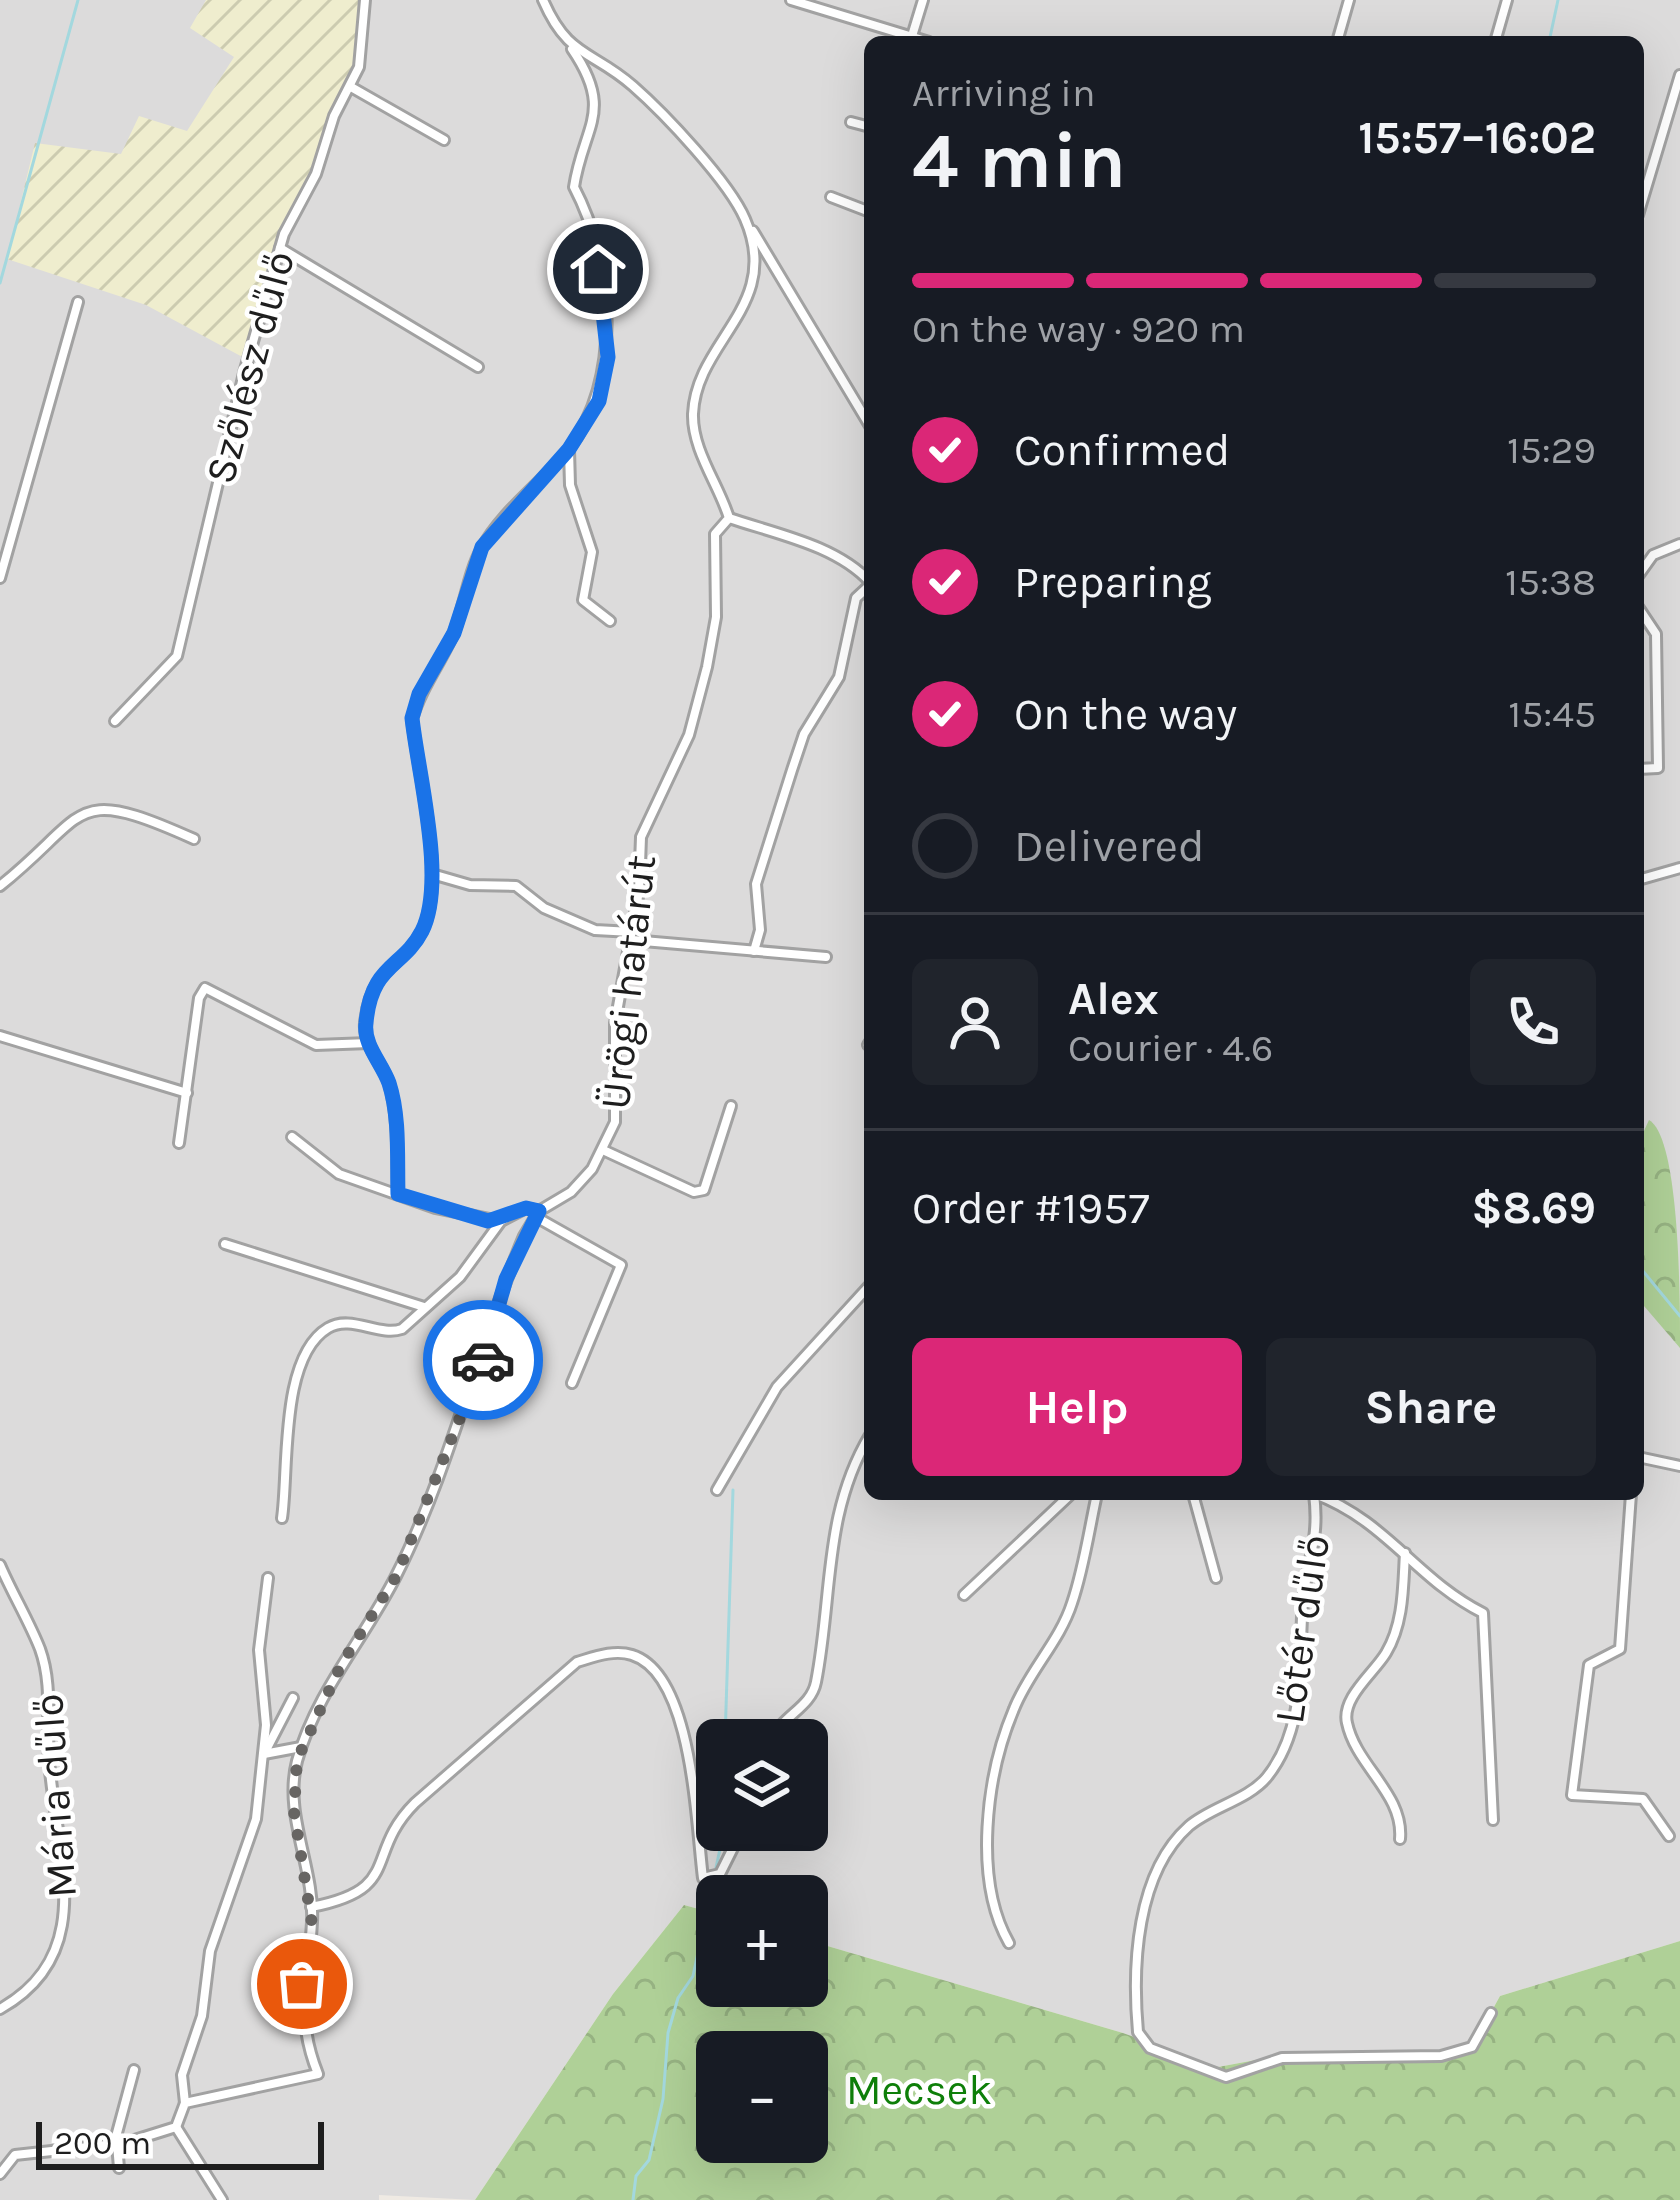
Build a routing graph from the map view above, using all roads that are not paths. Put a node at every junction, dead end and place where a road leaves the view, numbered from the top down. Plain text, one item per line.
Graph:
1 (365, 0) edge
2 (543, 0) edge
3 (791, 0) edge
4 (922, 0) edge
5 (1349, 0) edge
6 (1507, 0) edge
7 (905, 36) edge
8 (916, 36) edge
9 (1339, 36) edge
10 (1497, 36) edge
11 (571, 48) junction
12 (1680, 75) edge
13 (351, 87) junction
14 (851, 122) dead end
15 (864, 125) edge
16 (444, 140) dead end
17 (1644, 195) edge
18 (831, 197) dead end
19 (864, 210) edge
20 (746, 220) junction
21 (280, 248) junction
22 (78, 302) dead end
23 (478, 368) dead end
24 (864, 416) edge
25 (569, 449) junction
26 (729, 518) junction
27 (1680, 544) edge
28 (1644, 568) edge
29 (0, 578) edge
30 (864, 578) edge
31 (864, 589) edge
32 (1644, 618) edge
33 (610, 621) dead end
34 (115, 721) dead end
35 (1644, 769) edge
36 (194, 839) dead end
37 (1680, 868) edge
38 (432, 874) junction
39 (1644, 878) edge
40 (0, 886) edge
41 (632, 936) junction
42 (754, 951) junction
43 (826, 957) dead end
44 (0, 1036) edge
45 (369, 1043) junction
46 (187, 1093) junction
47 (731, 1106) dead end
48 (292, 1137) dead end
49 (178, 1143) dead end
50 (603, 1150) junction
51 (398, 1194) junction
52 (538, 1214) junction
53 (501, 1221) junction
54 (225, 1244) dead end
55 (864, 1292) edge
56 (424, 1307) junction
57 (572, 1384) dead end
58 (864, 1445) edge
59 (1644, 1458) edge
60 (1680, 1466) edge
61 (717, 1490) dead end
62 (1065, 1500) edge
63 (1096, 1500) edge
64 (1195, 1500) edge
65 (1316, 1500) edge
66 (1328, 1500) edge
67 (1631, 1500) edge
68 (282, 1518) dead end
69 (1405, 1552) junction
70 (0, 1565) edge
71 (268, 1578) dead end
72 (1216, 1578) dead end
73 (964, 1595) dead end
74 (292, 1698) dead end
75 (789, 1719) edge
76 (303, 1747) junction
77 (264, 1754) junction
78 (1492, 1820) dead end
79 (696, 1827) edge
80 (1669, 1836) dead end
81 (1400, 1839) dead end
82 (699, 1851) edge
83 (732, 1851) edge
84 (311, 1907) junction
85 (1009, 1943) dead end
86 (0, 2009) edge
87 (1490, 2013) dead end
88 (134, 2070) dead end
89 (185, 2103) junction
90 (176, 2127) junction
91 (116, 2144) junction
92 (118, 2168) dead end
93 (0, 2174) edge
94 (222, 2200) edge

1 - 13 street, Szőlész dűlő
2 - 11 street
3 - 7 street
4 - 8 street
5 - 9 street
6 - 10 street
11 - 20 street
11 - 25 street
12 - 17 street
13 - 16 street
13 - 21 street, Szőlész dűlő
14 - 15 street
18 - 19 street
20 - 24 street
20 - 26 street
21 - 23 street
21 - 34 street, Szőlész dűlő
22 - 29 street
25 - 33 street
25 - 38 street
26 - 30 street
26 - 41 street, Ürögi határút
27 - 28 street
31 - 42 street
32 - 35 street
36 - 40 street
37 - 39 street
38 - 41 street
38 - 45 street
41 - 42 street
41 - 50 street, Ürögi határút
42 - 43 street
44 - 46 street
45 - 46 street
45 - 51 street
46 - 49 street
47 - 50 street
48 - 51 street
50 - 52 street, Ürögi határút
51 - 53 street
52 - 53 street
52 - 57 street
52 - 76 street, Ürögi határút
53 - 56 street
54 - 56 street
55 - 61 street
56 - 68 street
58 - 75 street
59 - 60 street
62 - 73 street
63 - 85 street
64 - 72 street
65 - 87 street, Lőtér dűlő
66 - 69 street
67 - 80 street
69 - 78 street
69 - 81 street
70 - 86 street, Mária dűlő
71 - 77 street
74 - 77 street
76 - 77 street
76 - 84 street, Ürögi határút
77 - 89 street
79 - 84 street
82 - 83 street
84 - 89 street, Ürögi határút
88 - 91 street
89 - 90 street
90 - 91 street
90 - 94 street
91 - 92 street
91 - 93 street

